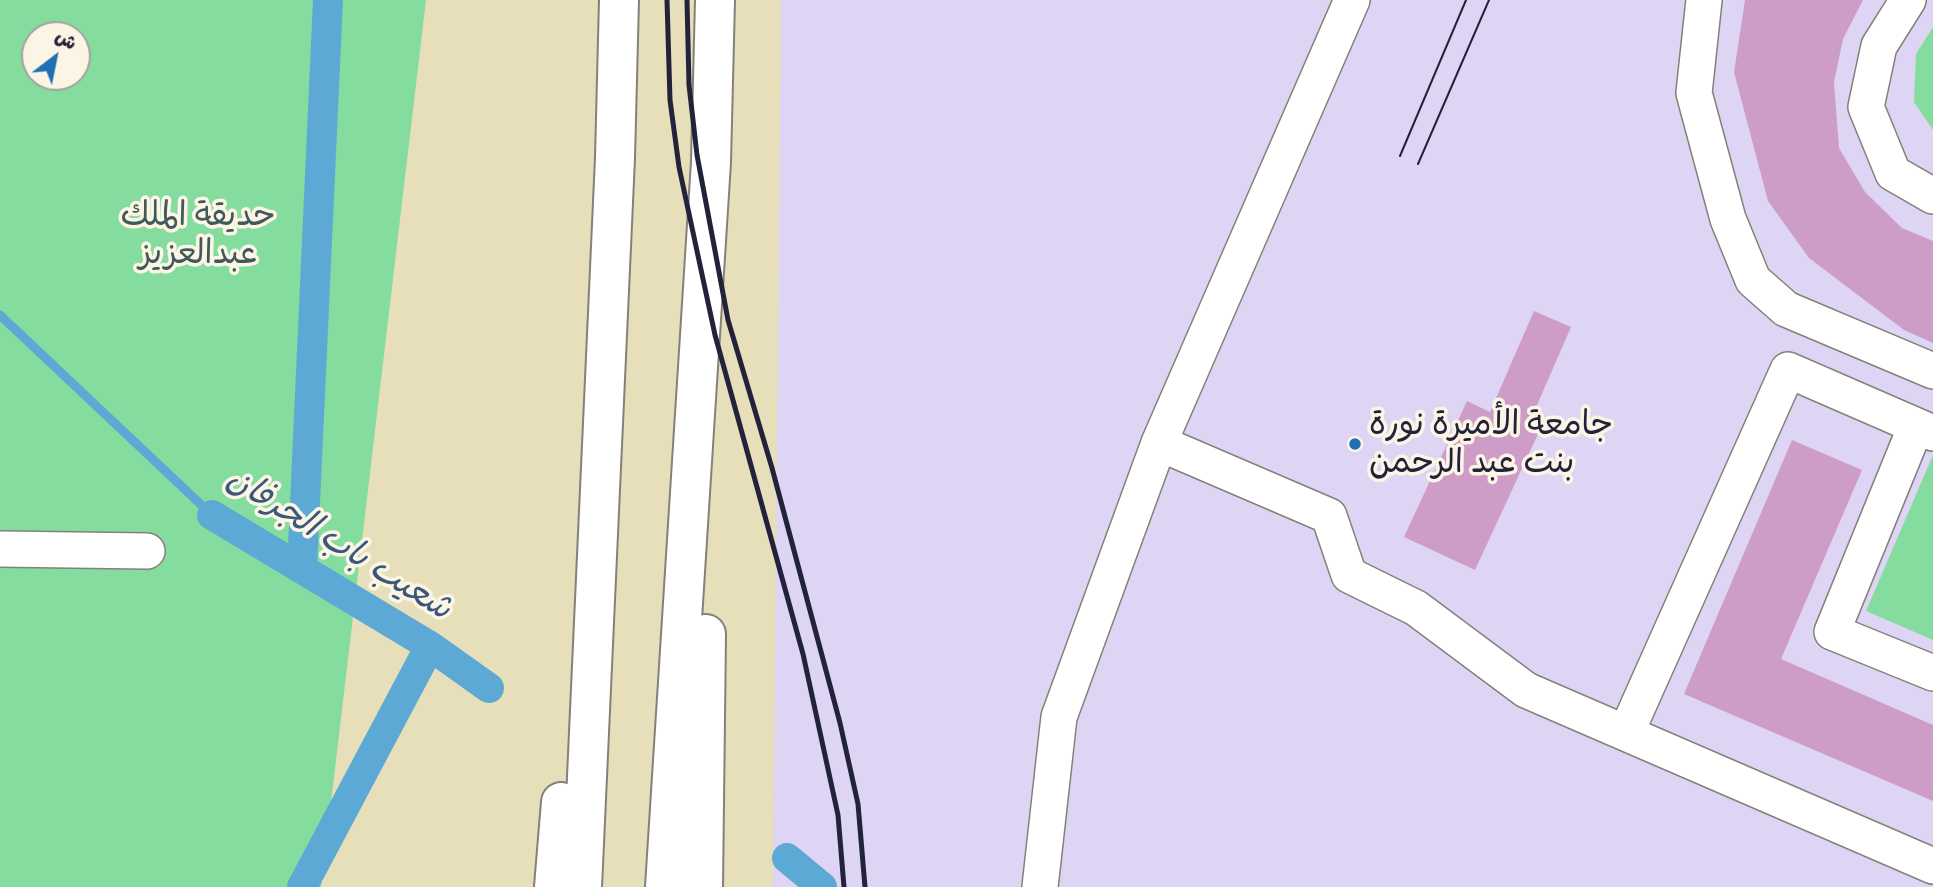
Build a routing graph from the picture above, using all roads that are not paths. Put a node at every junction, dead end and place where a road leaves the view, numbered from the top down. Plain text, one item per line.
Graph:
1 (619, 0) edge
2 (715, 0) edge
3 (1352, 0) edge
4 (1704, 0) edge
5 (1908, 0) edge
6 (615, 159) junction
7 (711, 162) junction
8 (1933, 196) edge
9 (1933, 371) edge
10 (1925, 429) edge
11 (1159, 443) junction
12 (0, 549) edge
13 (147, 551) dead end
14 (1933, 673) edge
15 (1626, 733) junction
16 (1933, 866) edge
17 (554, 887) edge
18 (582, 887) edge
19 (665, 887) edge
20 (703, 887) edge
21 (1040, 887) edge

1 - 6 main road
2 - 7 main road
3 - 11 street
4 - 9 street
5 - 8 street
6 - 17 main road
6 - 18 main road
7 - 19 main road
7 - 20 main road
10 - 14 street
10 - 15 street
11 - 15 street
11 - 21 street
12 - 13 street
15 - 16 street

